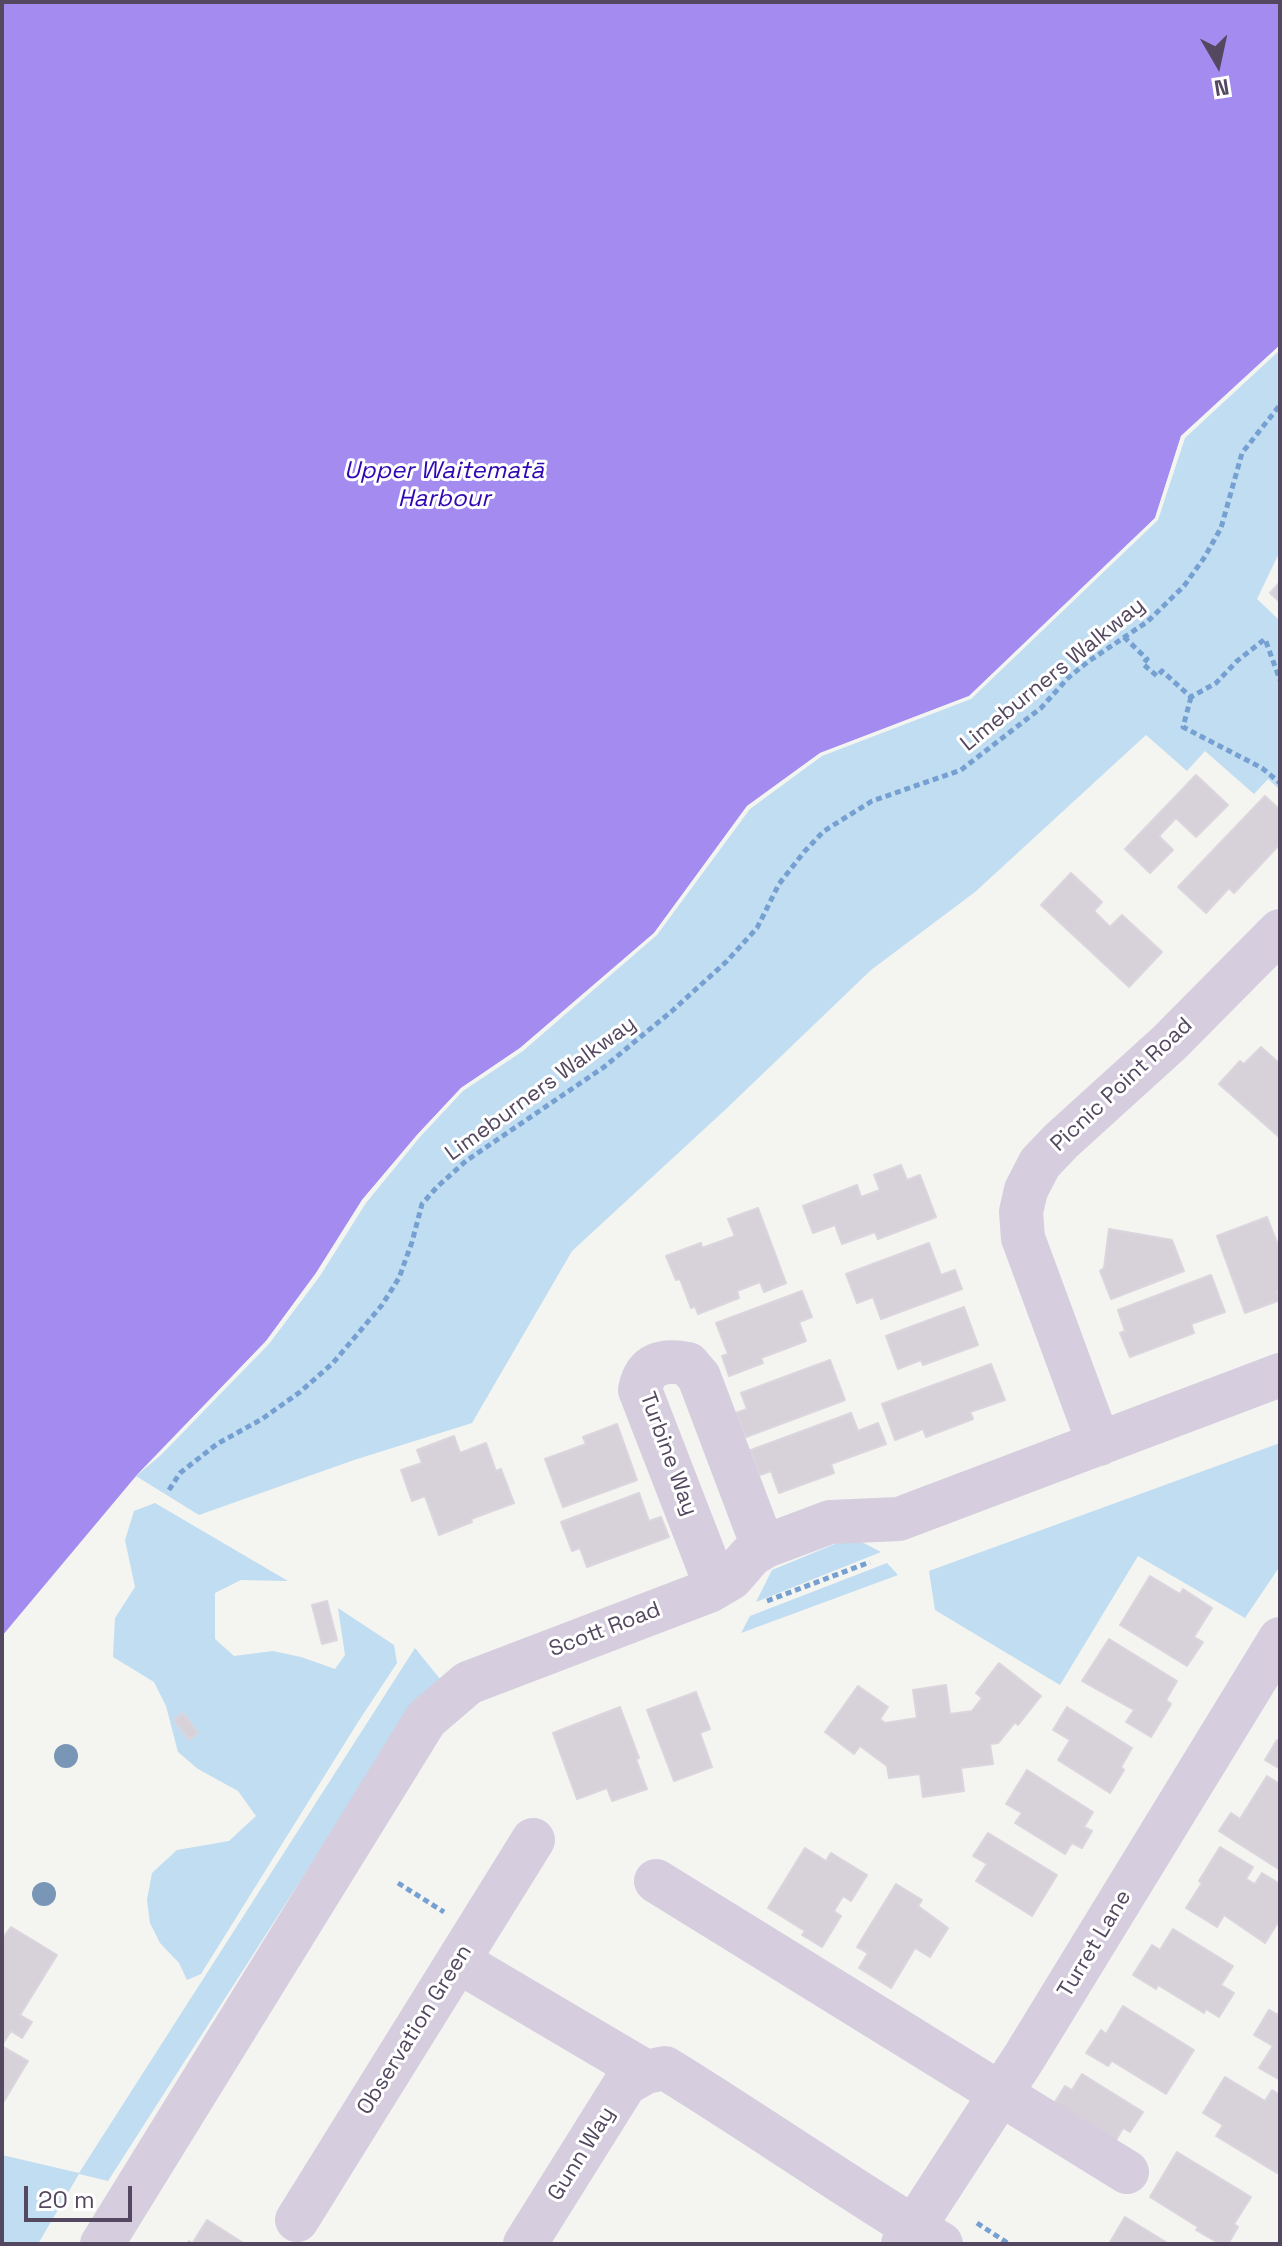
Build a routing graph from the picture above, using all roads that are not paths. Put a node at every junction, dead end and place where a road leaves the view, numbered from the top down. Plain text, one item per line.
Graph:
1 (1280, 931) edge
2 (1280, 1375) edge
3 (1099, 1444) junction
4 (766, 1546) junction
5 (716, 1586) junction
6 (1280, 1639) edge
7 (533, 1840) dead end
8 (656, 1881) dead end
9 (457, 1940) junction
10 (646, 2072) junction
11 (1000, 2094) junction
12 (1127, 2172) dead end
13 (297, 2220) dead end
14 (919, 2238) edge
15 (102, 2244) edge
16 (525, 2244) edge

1 - 3 street, Picnic Point Road
2 - 3 street, Scott Road
3 - 4 street, Scott Road
4 - 5 street, Scott Road
4 - 5 street, Turbine Way
5 - 15 street, Scott Road
6 - 11 street, Turret Lane
7 - 9 street, Observation Green
8 - 11 street
9 - 10 street
9 - 13 street, Observation Green
10 - 14 street
10 - 16 street, Gunn Way
11 - 12 street
11 - 14 street, Turret Lane

